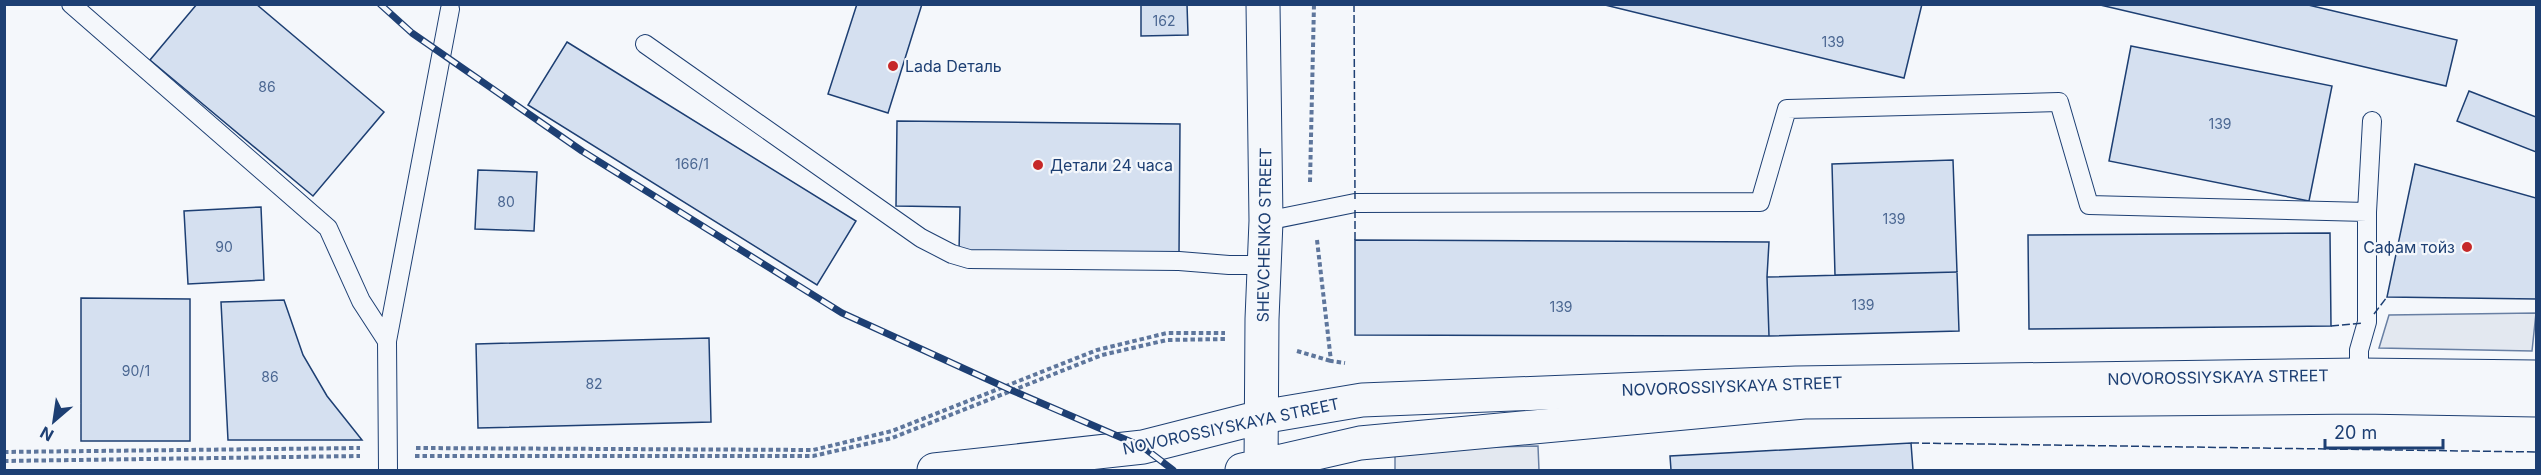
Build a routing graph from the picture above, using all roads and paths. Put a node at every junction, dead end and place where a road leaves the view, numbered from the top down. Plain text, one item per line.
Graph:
1 (71, 4) edge
2 (1263, 4) edge
3 (450, 9) dead end
4 (645, 44) dead end
5 (2372, 121) dead end
6 (2367, 212) junction
7 (1266, 221) junction
8 (1264, 265) junction
9 (1262, 336) junction
10 (387, 341) junction
11 (1331, 362) dead end
12 (2359, 375) junction
13 (2536, 377) edge
14 (2536, 400) edge
15 (1262, 417) junction
16 (4, 452) edge
17 (388, 458) edge
18 (4, 461) edge
19 (1252, 468) edge
20 (934, 471) edge

1 - 10 lane
2 - 7 main road, SHEVCHENKO STREET
3 - 10 lane
4 - 8 lane
5 - 6 lane
6 - 7 lane
6 - 12 lane
7 - 8 main road, SHEVCHENKO STREET
8 - 9 main road, SHEVCHENKO STREET
9 - 11 path
9 - 15 main road, SHEVCHENKO STREET
9 - 17 path
9 - 17 path
10 - 17 lane
12 - 13 main road, NOVOROSSIYSKAYA STREET
12 - 15 main road, NOVOROSSIYSKAYA STREET
14 - 19 main road, NOVOROSSIYSKAYA STREET
15 - 19 main road, SHEVCHENKO STREET
15 - 20 main road, NOVOROSSIYSKAYA STREET
16 - 17 path
17 - 18 path

